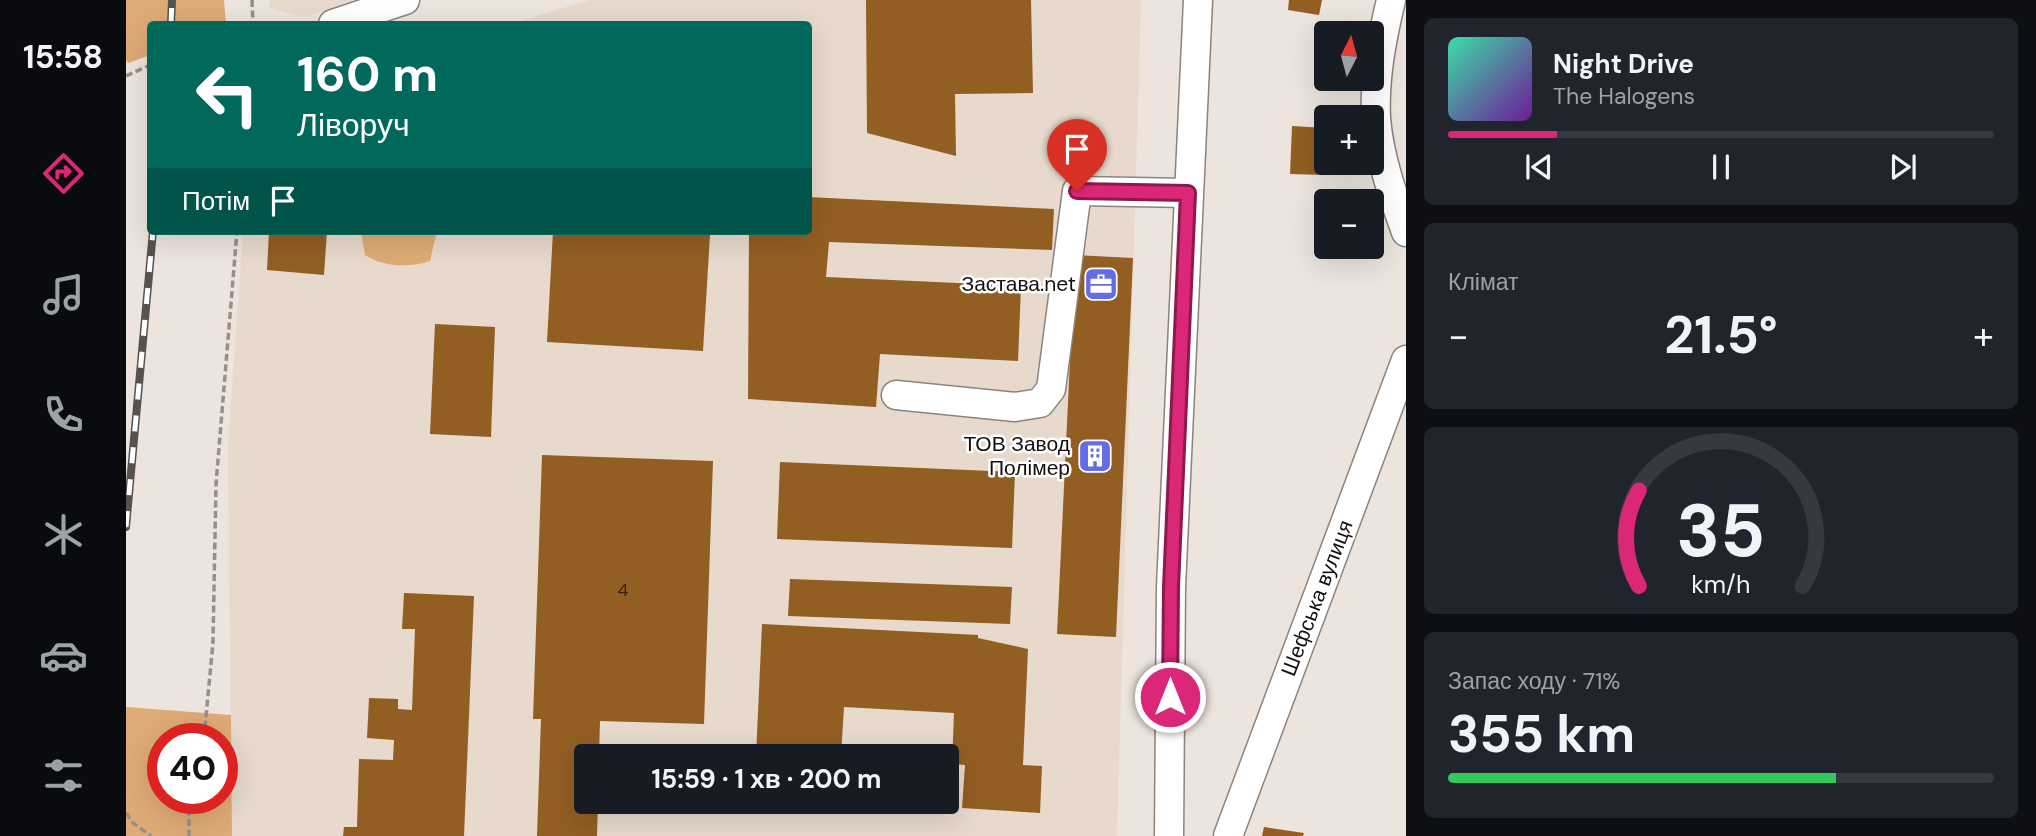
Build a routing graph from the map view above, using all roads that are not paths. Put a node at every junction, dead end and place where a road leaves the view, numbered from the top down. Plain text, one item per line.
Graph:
1 (405, 0) edge
2 (1198, 0) edge
3 (1391, 0) edge
4 (342, 21) edge
5 (1188, 193) junction
6 (1406, 232) edge
7 (1406, 360) edge
8 (896, 395) dead end
9 (1169, 836) edge
10 (1227, 836) edge

1 - 4 street
2 - 5 street
3 - 6 street
5 - 8 street
5 - 9 street
7 - 10 street, Шефська вулиця

